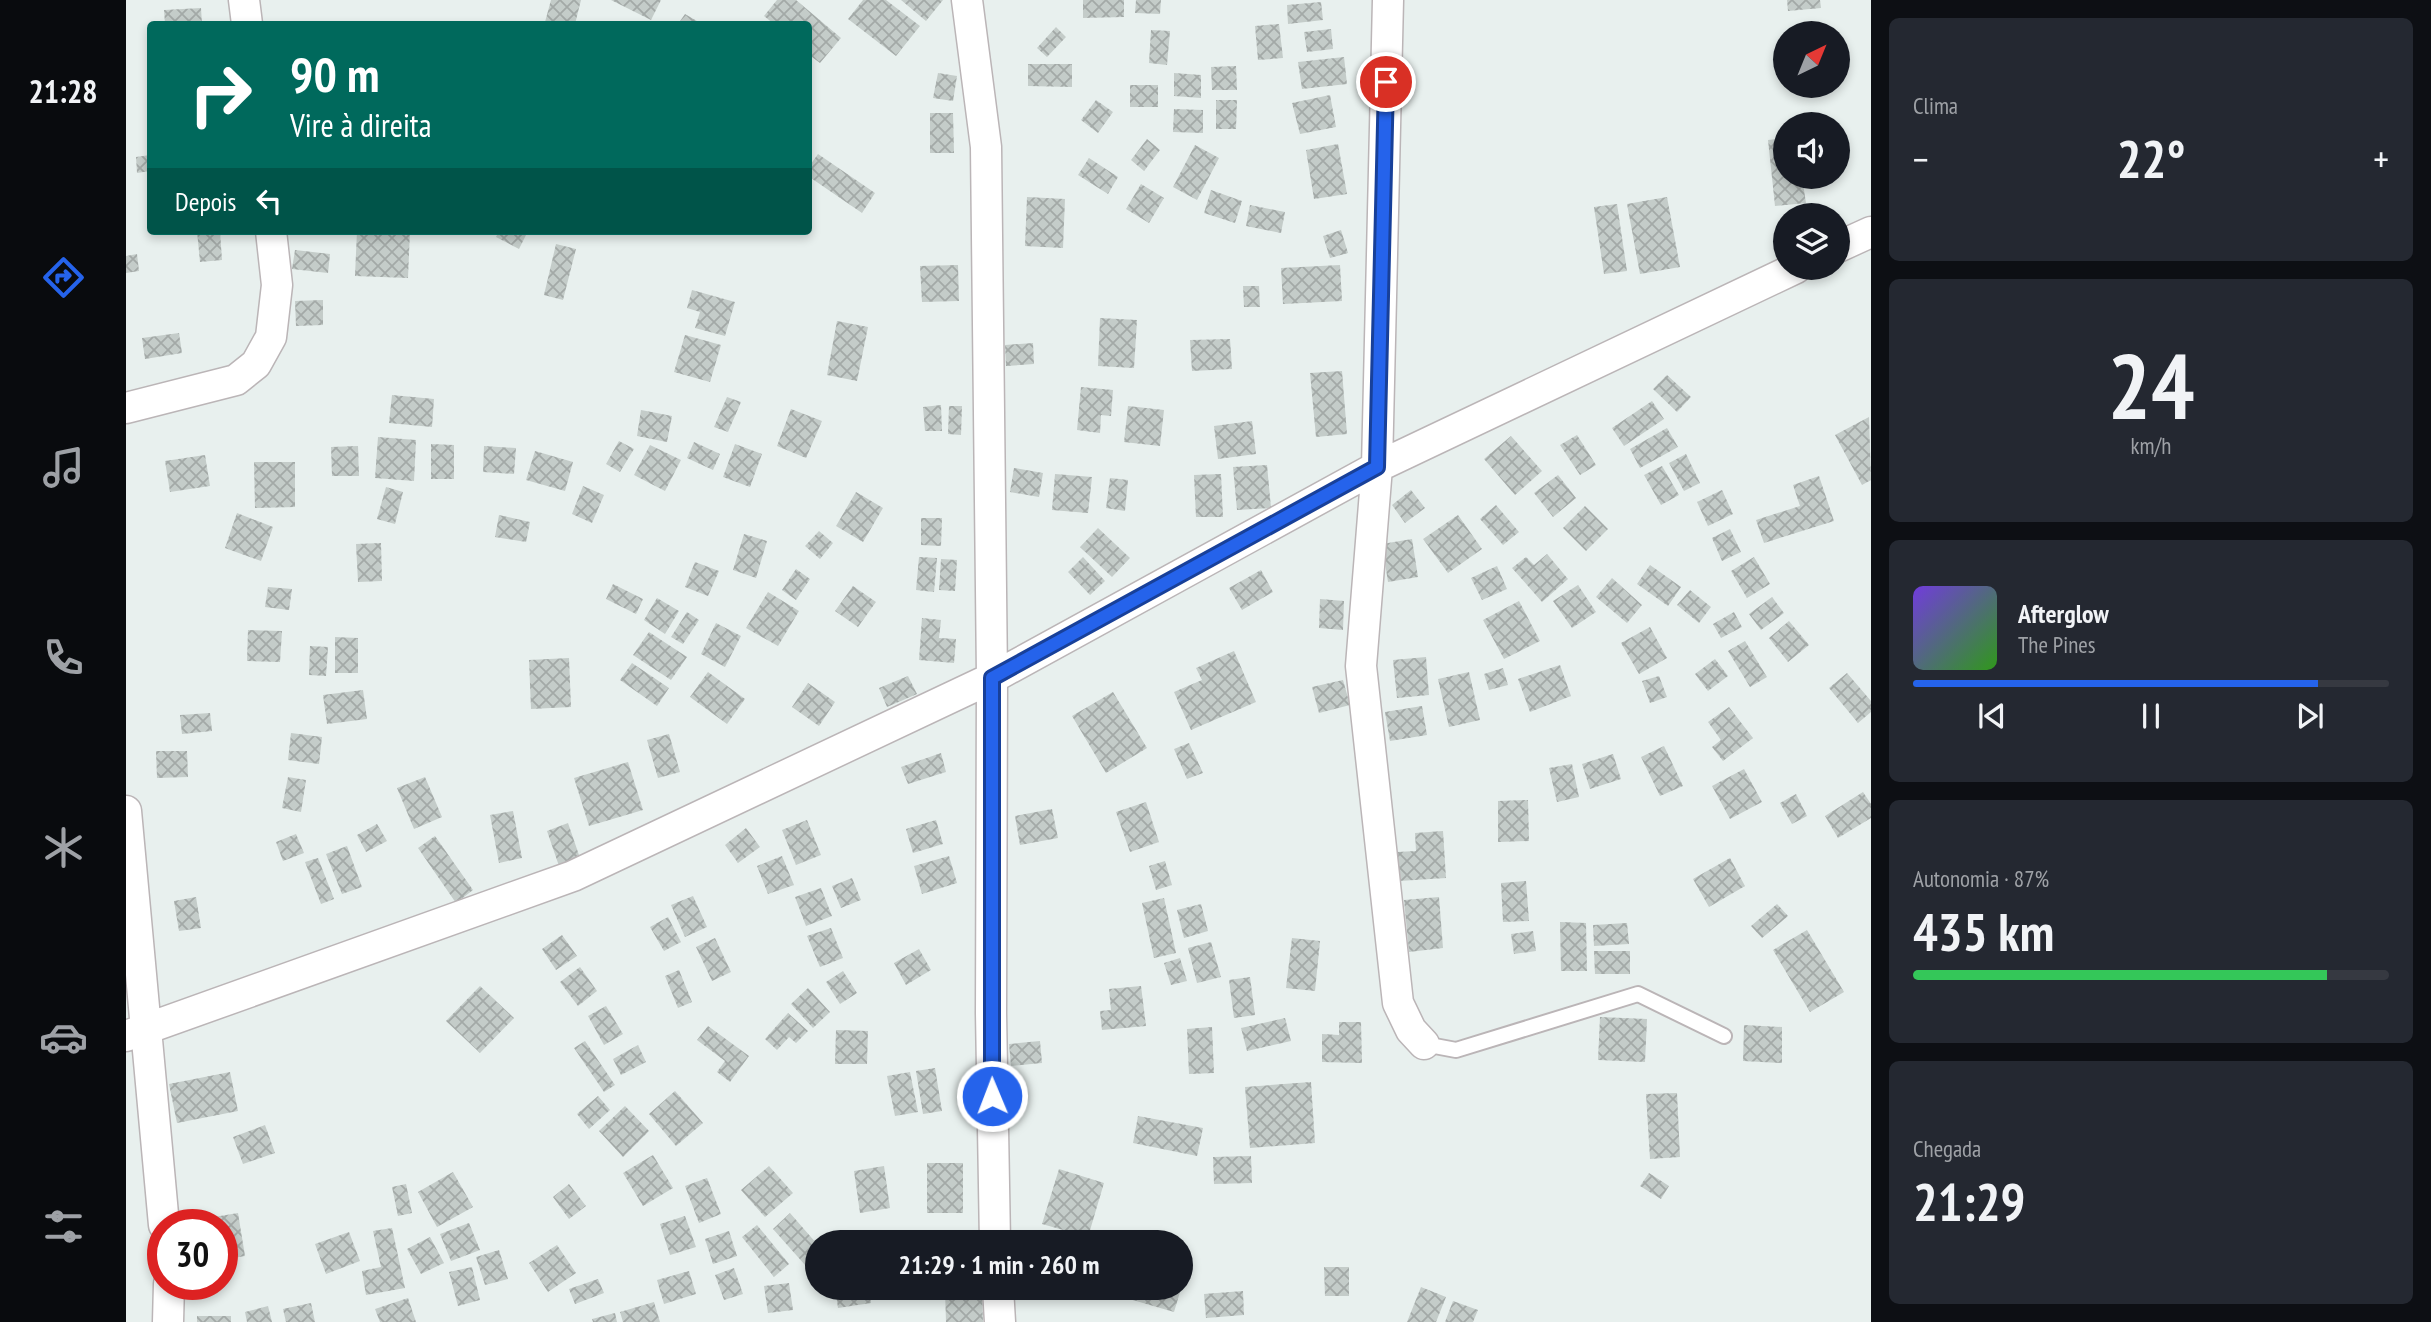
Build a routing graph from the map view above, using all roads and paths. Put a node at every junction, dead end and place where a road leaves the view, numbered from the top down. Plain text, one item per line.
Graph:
1 (244, 0) edge
2 (967, 0) edge
3 (1388, 0) edge
4 (247, 21) edge
5 (1871, 232) edge
6 (271, 235) edge
7 (1850, 242) edge
8 (1773, 279) edge
9 (126, 408) edge
10 (1377, 467) junction
11 (992, 678) junction
12 (126, 811) edge
13 (137, 1032) edge
14 (1724, 1036) dead end
15 (1424, 1044) joint
16 (162, 1209) edge
17 (995, 1230) edge
18 (169, 1300) edge
19 (999, 1300) edge
20 (168, 1322) edge
21 (1000, 1322) edge

1 - 4 street
2 - 11 street
3 - 10 street
5 - 7 street
6 - 9 street
8 - 10 street
10 - 11 street
10 - 15 street
11 - 13 street
11 - 17 street
12 - 13 street
13 - 16 street
14 - 15 lane
18 - 20 street
19 - 21 street

